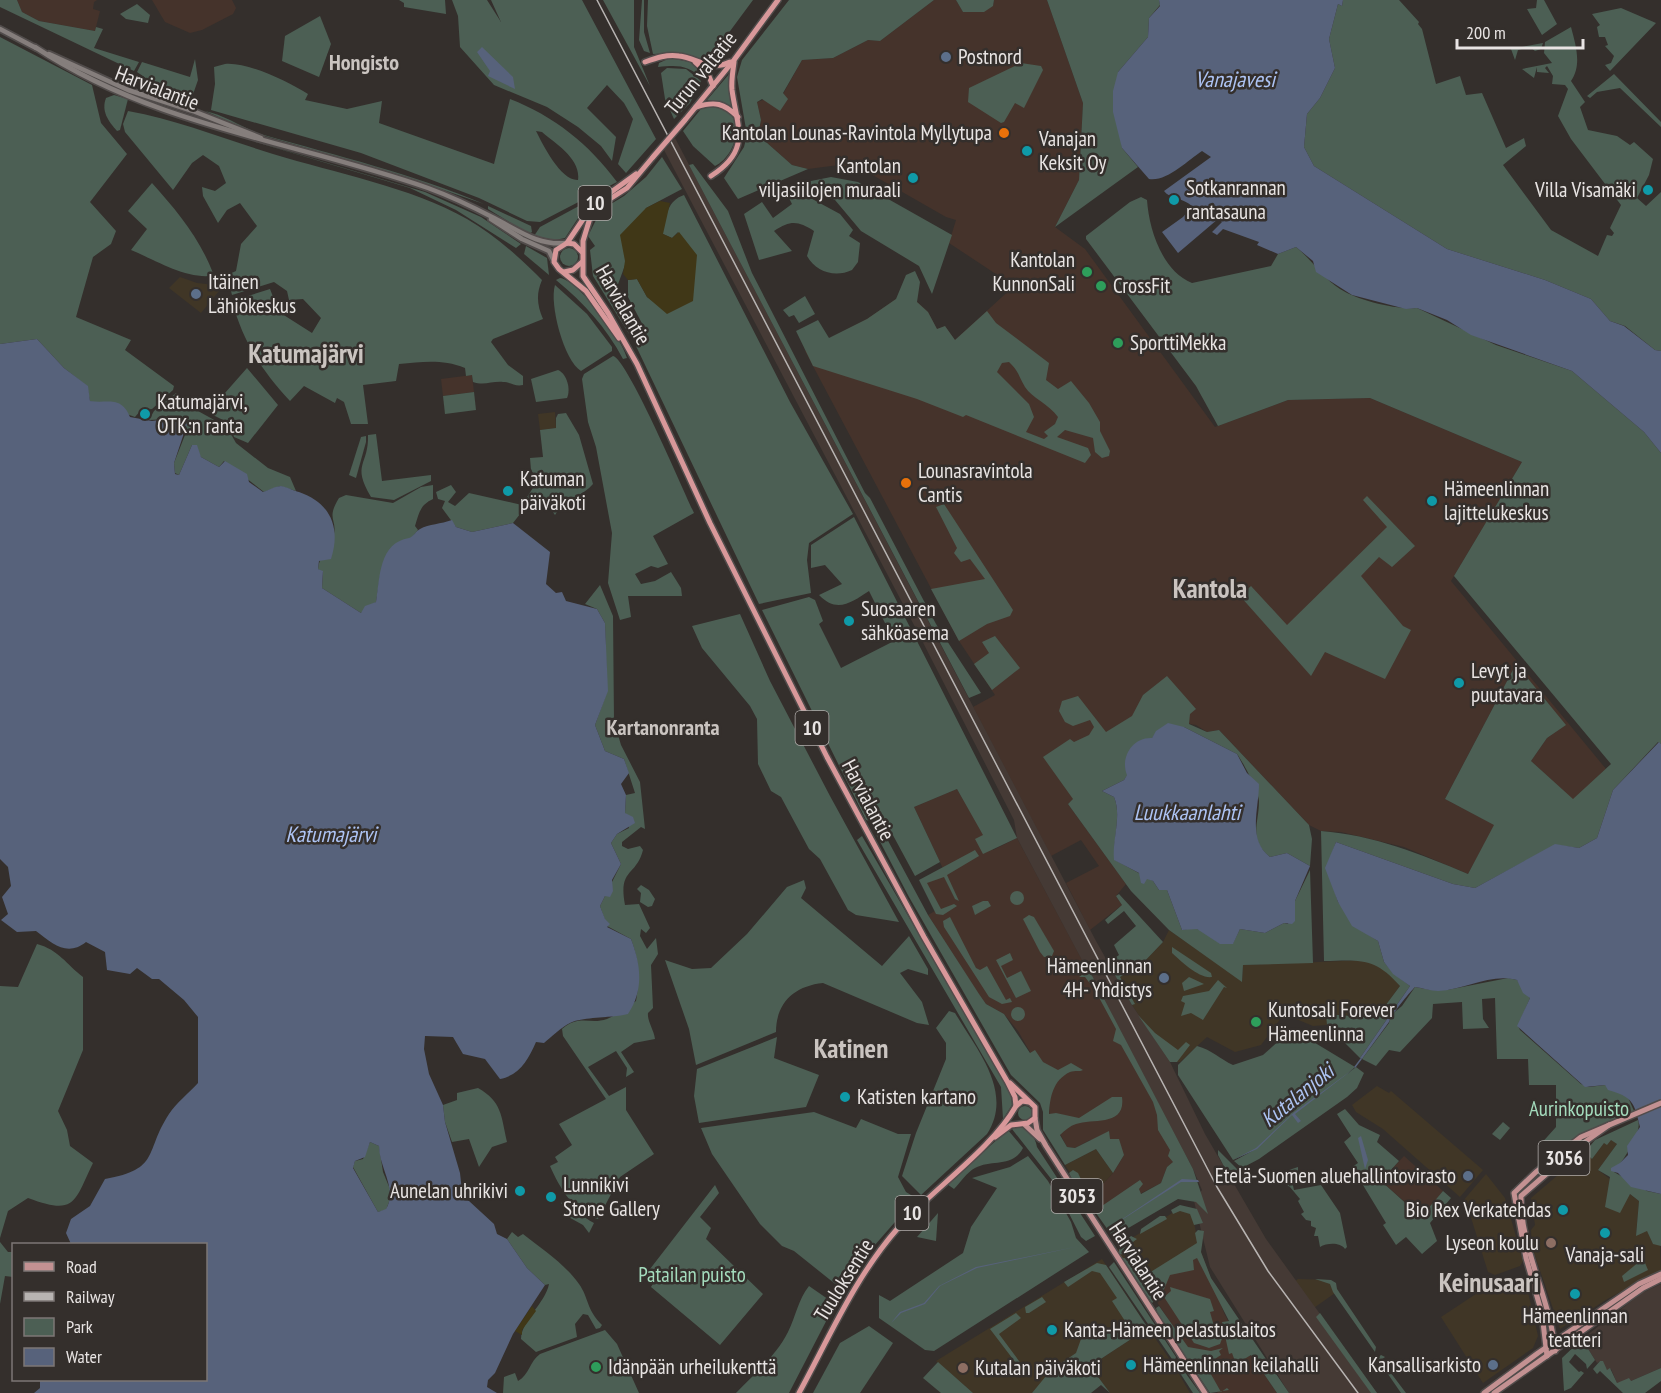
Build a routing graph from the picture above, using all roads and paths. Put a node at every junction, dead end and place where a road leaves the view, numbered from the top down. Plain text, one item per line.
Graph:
1 (778, 0) edge
2 (0, 29) edge
3 (34, 47) junction
4 (734, 60) junction
5 (694, 61) junction
6 (645, 62) dead end
7 (713, 86) junction
8 (695, 108) junction
9 (739, 118) junction
10 (275, 144) junction
11 (647, 164) junction
12 (711, 176) dead end
13 (474, 208) junction
14 (566, 243) junction
15 (583, 258) junction
16 (553, 260) junction
17 (563, 272) junction
18 (637, 364) junction
19 (1007, 1081) junction
20 (1029, 1102) junction
21 (1661, 1103) edge
22 (1015, 1107) junction
23 (1035, 1118) junction
24 (1022, 1123) junction
25 (1611, 1124) junction
26 (984, 1145) junction
27 (1046, 1146) junction
28 (1661, 1274) edge
29 (1661, 1279) edge
30 (1554, 1342) junction
31 (1546, 1347) junction
32 (1555, 1351) junction
33 (1547, 1356) junction
34 (799, 1393) edge
35 (1205, 1393) edge
36 (1484, 1393) edge
37 (1494, 1393) edge

1 - 4 highway, Turun valtatie / 10
2 - 3 main road, Harvialantie
3 - 10 main road, Harvialantie
3 - 10 main road, Harvialantie
4 - 5 highway
4 - 7 highway, Turun valtatie / 10
4 - 9 highway
5 - 6 highway
5 - 7 highway
7 - 8 highway, Turun valtatie / 10
8 - 9 highway
8 - 11 highway, Turun valtatie / 10, bridge
9 - 12 highway
10 - 13 main road, Harvialantie
11 - 14 highway, Turun valtatie / 10
11 - 15 highway, Turun valtatie / 10
13 - 14 main road, Harvialantie
13 - 16 main road, Harvialantie
14 - 15 highway, 10
14 - 16 highway, 10
15 - 17 highway
15 - 18 highway, Harvialantie / 10
16 - 17 highway, 10
17 - 18 highway, Harvialantie / 10
18 - 19 highway, Harvialantie / 10
19 - 20 highway, Harvialantie / 10
19 - 22 highway, Harvialantie / 10
20 - 22 highway
20 - 23 highway, 10
21 - 25 main road, 3056
22 - 24 highway, 10
22 - 26 highway, Tuuloksentie / 10
23 - 24 highway, 10
23 - 27 main road, Harvialantie / 3053
24 - 26 highway, Tuuloksentie / 10
24 - 27 main road, Harvialantie / 3053
25 - 30 main road, 3056
25 - 31 main road, 3056
26 - 34 highway, Tuuloksentie / 10
27 - 35 main road, Harvialantie / 3053
28 - 30 main road
29 - 32 main road
30 - 31 main road
30 - 32 main road, 3056
31 - 33 main road
31 - 36 main road
32 - 33 main road
33 - 37 main road

